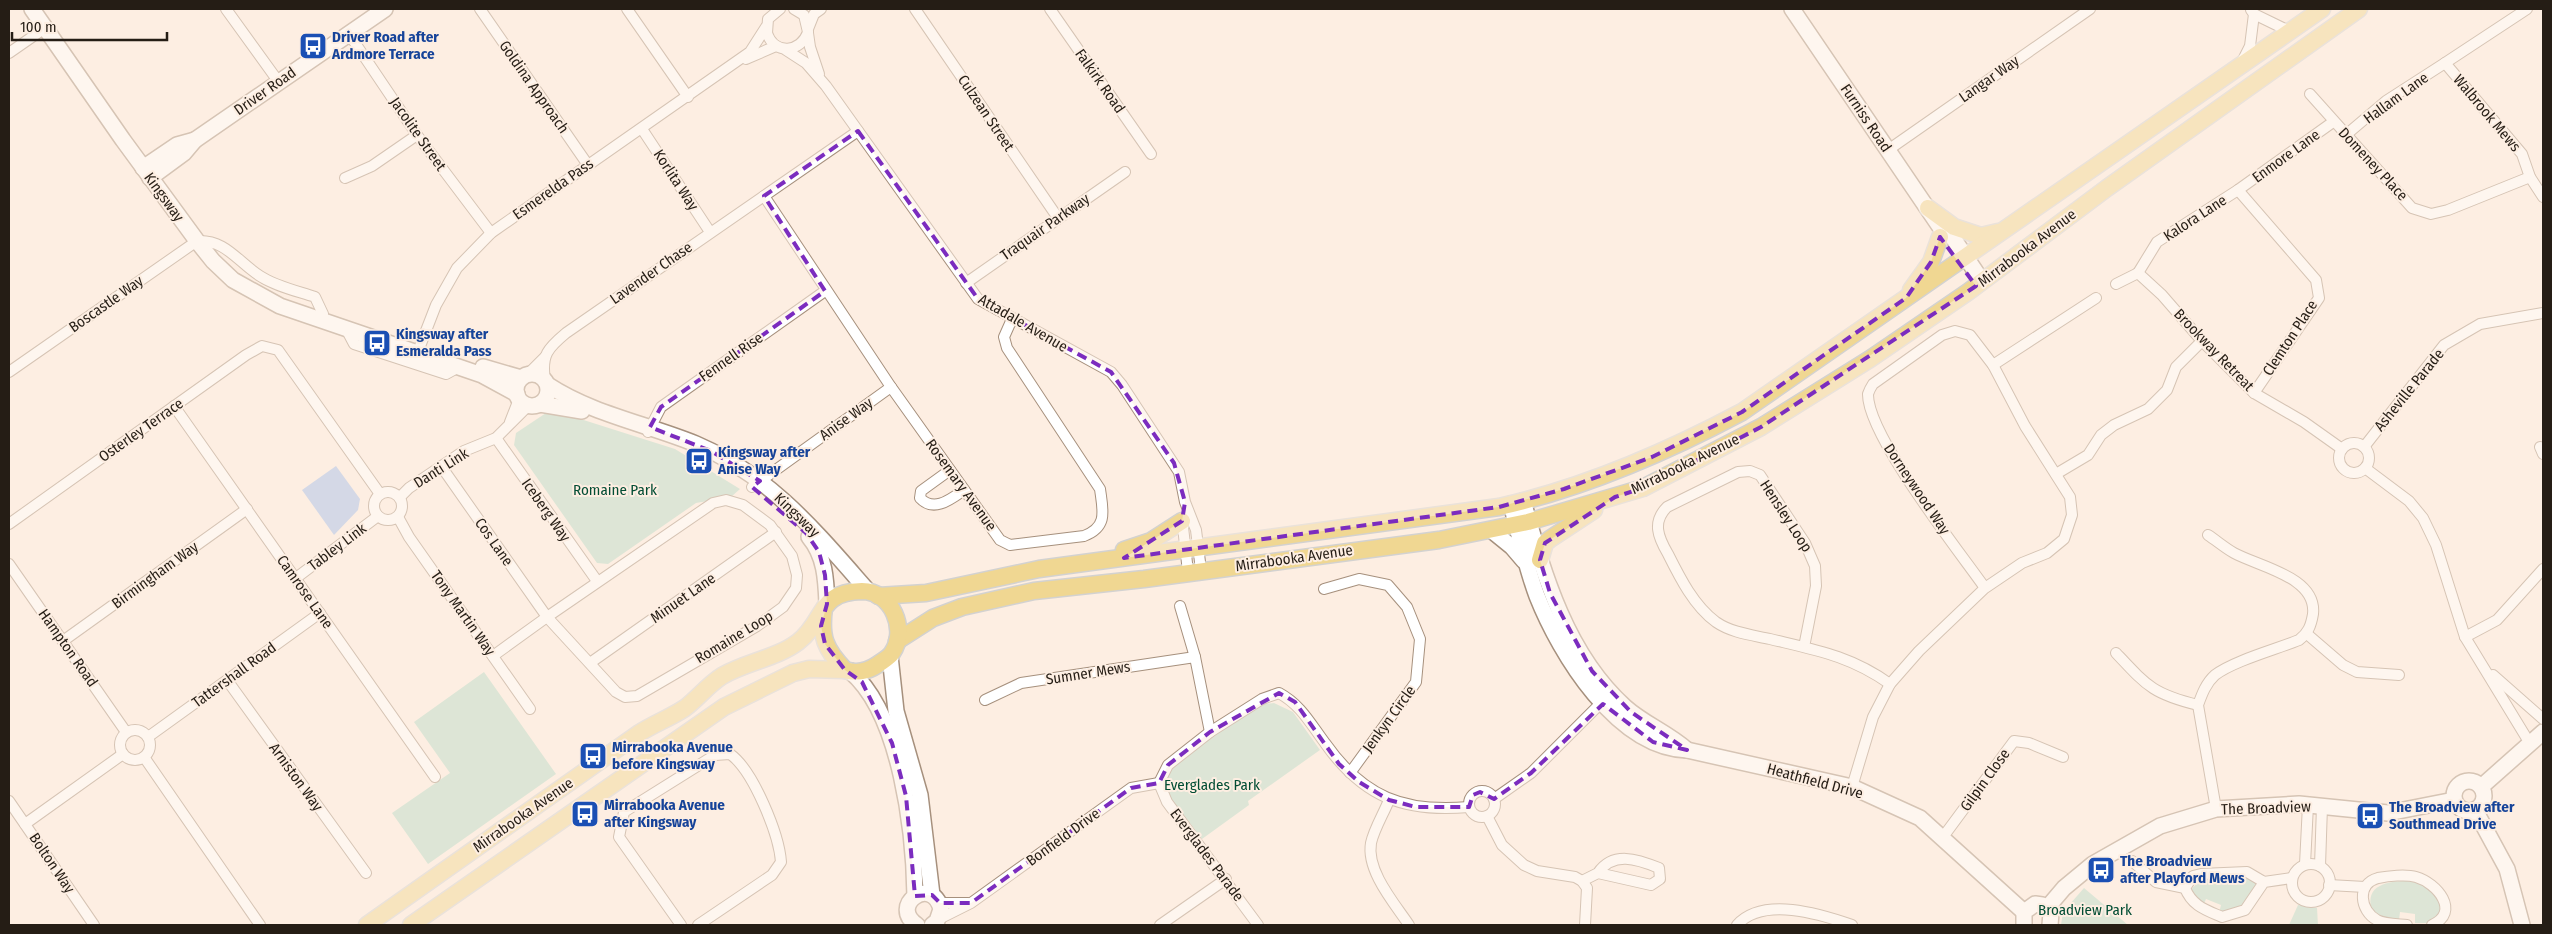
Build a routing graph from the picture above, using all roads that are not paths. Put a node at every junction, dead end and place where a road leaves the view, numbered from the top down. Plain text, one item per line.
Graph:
1 (32, 9) edge
2 (43, 9) edge
3 (226, 9) edge
4 (385, 9) edge
5 (480, 9) edge
6 (627, 9) edge
7 (764, 9) edge
8 (780, 9) edge
9 (794, 9) edge
10 (821, 9) edge
11 (915, 9) edge
12 (1050, 9) edge
13 (1792, 9) edge
14 (2090, 9) edge
15 (2322, 9) edge
16 (2359, 9) edge
17 (2527, 9) edge
18 (2252, 12) edge
19 (766, 27) junction
20 (46, 28) junction
21 (808, 30) junction
22 (2289, 32) junction
23 (349, 34) junction
24 (781, 48) junction
25 (9, 53) edge
26 (2445, 63) junction
27 (734, 64) junction
28 (2240, 65) junction
29 (278, 81) junction
30 (826, 86) junction
31 (2310, 94) dead end
32 (688, 97) junction
33 (2333, 122) junction
34 (642, 129) junction
35 (858, 131) junction
36 (2347, 134) junction
37 (417, 135) junction
38 (1888, 150) junction
39 (1151, 154) dead end
40 (588, 165) junction
41 (151, 170) junction
42 (1126, 172) dead end
43 (2530, 177) junction
44 (345, 178) dead end
45 (2238, 190) junction
46 (764, 196) junction
47 (2543, 197) edge
48 (1928, 208) junction
49 (1058, 218) junction
50 (2002, 231) junction
51 (710, 232) junction
52 (1940, 232) junction
53 (491, 233) junction
54 (200, 241) junction
55 (1962, 259) junction
56 (2138, 273) junction
57 (966, 283) junction
58 (1979, 284) junction
59 (2116, 284) dead end
60 (825, 291) junction
61 (1906, 298) junction
62 (2096, 298) dead end
63 (2543, 313) edge
64 (1012, 319) junction
65 (344, 327) junction
66 (2202, 341) junction
67 (418, 350) junction
68 (545, 357) junction
69 (1993, 365) junction
70 (457, 368) junction
71 (9, 372) edge
72 (524, 376) junction
73 (546, 382) junction
74 (891, 386) junction
75 (2254, 393) junction
76 (526, 400) junction
77 (174, 406) junction
78 (649, 430) junction
79 (496, 438) junction
80 (2364, 447) junction
81 (2342, 449) junction
82 (441, 466) junction
83 (2365, 468) junction
84 (950, 470) junction
85 (2056, 474) junction
86 (756, 485) junction
87 (964, 490) junction
88 (380, 494) junction
89 (400, 497) junction
90 (1615, 497) junction
91 (1185, 502) junction
92 (1517, 503) junction
93 (247, 509) junction
94 (378, 516) junction
95 (398, 517) junction
96 (1182, 521) junction
97 (1522, 523) junction
98 (9, 524) edge
99 (1491, 530) junction
100 (776, 532) junction
101 (2208, 535) dead end
102 (1192, 548) junction
103 (1084, 563) junction
104 (1534, 563) junction
105 (9, 564) edge
106 (2543, 569) edge
107 (1194, 571) junction
108 (296, 578) junction
109 (597, 581) junction
110 (1985, 588) junction
111 (1324, 589) dead end
112 (873, 594) junction
113 (825, 606) junction
114 (1180, 606) dead end
115 (320, 613) junction
116 (547, 618) junction
117 (2307, 634) junction
118 (2465, 636) junction
119 (63, 641) junction
120 (1804, 647) junction
121 (894, 648) junction
122 (2116, 653) dead end
123 (493, 656) junction
124 (1195, 657) junction
125 (590, 663) junction
126 (2486, 669) junction
127 (848, 671) junction
128 (2400, 675) dead end
129 (227, 680) junction
130 (1890, 684) junction
131 (1607, 698) junction
132 (985, 700) dead end
133 (2198, 705) junction
134 (530, 709) dead end
135 (2543, 719) edge
136 (126, 732) junction
137 (1210, 732) junction
138 (2543, 732) edge
139 (148, 737) junction
140 (2529, 742) junction
141 (124, 754) junction
142 (144, 757) junction
143 (2063, 757) dead end
144 (1350, 773) junction
145 (435, 777) dead end
146 (1159, 783) junction
147 (1852, 788) junction
148 (2481, 788) junction
149 (1494, 799) junction
150 (1390, 800) junction
151 (2454, 800) junction
152 (9, 801) edge
153 (2315, 806) junction
154 (1469, 807) junction
155 (2216, 809) junction
156 (2475, 810) junction
157 (1487, 816) junction
158 (26, 824) junction
159 (1943, 837) junction
160 (2132, 861) dead end
161 (2306, 864) junction
162 (2320, 866) junction
163 (366, 873) dead end
164 (1598, 873) junction
165 (2292, 878) junction
166 (1226, 879) junction
167 (1582, 881) junction
168 (2264, 882) junction
169 (2329, 886) junction
170 (2365, 887) junction
171 (2185, 888) junction
172 (915, 896) junction
173 (936, 899) junction
174 (971, 903) junction
175 (2047, 908) junction
176 (2024, 918) edge
177 (935, 922) edge
178 (2444, 922) edge
179 (94, 925) edge
180 (260, 925) edge
181 (367, 925) edge
182 (411, 925) edge
183 (681, 925) edge
184 (698, 925) edge
185 (915, 925) edge
186 (1160, 925) edge
187 (1258, 925) edge
188 (1410, 925) edge
189 (1585, 925) edge
190 (1737, 925) edge
191 (1852, 925) edge
192 (2050, 925) edge
193 (2407, 925) edge
194 (2432, 925) edge
195 (2522, 925) edge

1 - 20 main road, Kingsway
2 - 41 main road, Kingsway
3 - 29 street
4 - 23 main road, Driver Road
5 - 40 street, Goldina Approach
6 - 32 street
7 - 19 street
8 - 19 street, Esmerelda Pass
9 - 21 street
10 - 21 street
11 - 49 street, Culzean Street
12 - 39 street, Falkirk Road
13 - 38 main road, Furniss Road
14 - 38 street, Langar Way
15 - 22 main road, Mirrabooka Avenue
16 - 58 main road, Mirrabooka Avenue
17 - 26 street, Walbrook Mews
18 - 22 street
18 - 28 street
19 - 24 street
19 - 27 street, Esmerelda Pass
20 - 25 street
20 - 41 main road, Kingsway
21 - 24 street, Esmerelda Pass
21 - 30 street, Attadale Avenue
22 - 28 main road, Mirrabooka Avenue
23 - 29 main road, Driver Road
23 - 37 street, Jacolite Street
24 - 27 street, Esmerelda Pass
24 - 30 street, Attadale Avenue
26 - 36 street, Hallam Lane
26 - 43 street, Walbrook Mews
27 - 32 street, Esmerelda Pass
28 - 50 main road, Mirrabooka Avenue
29 - 41 main road, Driver Road
30 - 35 street, Attadale Avenue
31 - 33 street, Domeney Place
32 - 34 street, Esmerelda Pass
33 - 36 street, Domeney Place
33 - 45 street, Enmore Lane
34 - 40 street, Esmerelda Pass
34 - 51 street, Korlita Way
35 - 46 street, Lavender Chase
35 - 57 street, Attadale Avenue
36 - 43 street, Domeney Place
37 - 44 street
37 - 53 street, Jacolite Street
38 - 48 main road, Furniss Road
40 - 53 street, Esmerelda Pass
41 - 54 main road, Kingsway
42 - 49 street, Traquair Parkway
43 - 47 street, Walbrook Mews
45 - 56 street, Kalora Lane
45 - 75 street, Clemton Place
46 - 51 street, Lavender Chase
46 - 60 street, Rosemary Avenue
48 - 50 main road
48 - 52 main road, Furniss Road
49 - 57 street, Traquair Parkway
50 - 55 main road, Mirrabooka Avenue
51 - 68 street, Lavender Chase
52 - 55 main road, Furniss Road
52 - 61 main road
53 - 67 street, Esmerelda Pass
54 - 65 main road, Kingsway
54 - 67 main road, Kingsway
54 - 71 street, Boscastle Way
55 - 58 main road, Furniss Road
55 - 61 main road, Mirrabooka Avenue
56 - 59 street
56 - 66 street, Brookway Retreat
57 - 64 street, Attadale Avenue
58 - 90 main road, Mirrabooka Avenue
60 - 74 street, Rosemary Avenue
60 - 78 street, Fennell Rise
61 - 92 main road, Mirrabooka Avenue
62 - 69 street
63 - 80 street, Asheville Parade
64 - 87 street, Rosemary Avenue
64 - 91 street, Attadale Avenue
65 - 67 main road, Kingsway
65 - 70 street, Kingsway
66 - 75 street, Brookway Retreat
66 - 85 street
67 - 70 main road, Kingsway
67 - 72 main road, Kingsway
68 - 72 street, Lavender Chase
68 - 73 street
69 - 85 street, Dorneywood Way
69 - 110 street, Dorneywood Way
70 - 76 main road, Kingsway
72 - 73 main road, Kingsway
72 - 76 main road
73 - 76 main road
73 - 78 main road, Kingsway
74 - 84 street, Rosemary Avenue
74 - 86 street, Anise Way
75 - 81 street, Brookway Retreat
76 - 78 main road, Kingsway
76 - 79 street, Danti Link
77 - 88 street, Osterley Terrace
77 - 93 street, Camrose Lane
77 - 98 street, Osterley Terrace
78 - 86 main road, Kingsway
79 - 82 street, Danti Link
79 - 109 street, Iceberg Way
80 - 81 street
80 - 83 street
81 - 83 street
82 - 89 street, Danti Link
82 - 116 street, Cos Lane
83 - 118 street
84 - 87 street, Rosemary Avenue
84 - 87 street
85 - 110 street, Dorneywood Way
86 - 112 main road, Kingsway
86 - 113 main road, Kingsway
88 - 89 street
88 - 94 street
89 - 95 street
90 - 97 main road, Mirrabooka Avenue
90 - 104 main road
91 - 96 street, Attadale Avenue
91 - 102 street, Attadale Avenue
92 - 97 main road, Heathfield Drive
92 - 102 main road, Mirrabooka Avenue
93 - 108 street, Camrose Lane
93 - 119 street, Birmingham Way
94 - 95 street
94 - 108 street, Tabley Link
95 - 123 street, Tony Martin Way
96 - 102 street, Attadale Avenue
96 - 103 main road
97 - 99 main road, Mirrabooka Avenue
97 - 104 main road, Heathfield Drive
99 - 104 main road
99 - 107 main road, Mirrabooka Avenue
100 - 109 street, Romaine Loop
100 - 125 street, Minuet Lane
100 - 125 street, Romaine Loop
101 - 117 street
102 - 103 main road, Mirrabooka Avenue
102 - 107 street, Attadale Avenue
103 - 112 main road, Mirrabooka Avenue
104 - 131 main road, Heathfield Drive
105 - 119 street, Hampton Road
106 - 118 street
107 - 121 main road, Mirrabooka Avenue
108 - 115 street, Camrose Lane
109 - 116 street, Romaine Loop
110 - 130 street, Dorneywood Way
111 - 144 street, Jenkyn Circle
112 - 113 main road
112 - 121 main road
113 - 127 main road
113 - 181 main road, Mirrabooka Avenue
114 - 124 street
115 - 129 street, Tattershall Road
115 - 145 street, Camrose Lane
116 - 123 street, Romaine Loop
116 - 125 street, Romaine Loop
117 - 128 street
117 - 133 street
118 - 126 street
119 - 136 street, Hampton Road
120 - 120 street, Hensley Loop
120 - 130 street, Hensley Loop
121 - 127 main road
121 - 173 main road
122 - 133 street
123 - 134 street, Tony Martin Way
124 - 132 street, Sumner Mews
124 - 137 street
126 - 135 street
126 - 140 street
127 - 172 main road
127 - 182 main road, Mirrabooka Avenue
129 - 139 street, Tattershall Road
129 - 163 street, Arniston Way
130 - 147 street, Dorneywood Way
131 - 147 main road, Heathfield Drive
131 - 149 street
133 - 155 street
136 - 139 street
136 - 141 street
137 - 144 street
137 - 146 street
138 - 140 main road
139 - 142 street
140 - 148 main road
141 - 142 street
141 - 158 street
142 - 180 street
143 - 159 street, Gilpin Close
144 - 150 street
146 - 166 street, Everglades Parade
146 - 174 street, Bonfield Drive
147 - 159 main road, Heathfield Drive
148 - 151 main road
148 - 156 main road
149 - 154 street
149 - 157 street
150 - 154 street
150 - 188 street
151 - 153 main road, The Broadview
151 - 156 main road
152 - 158 street, Bolton Way
153 - 155 main road, The Broadview
153 - 161 street
153 - 162 street
154 - 157 street
155 - 175 main road, The Broadview
156 - 195 main road
157 - 167 street
158 - 179 street, Bolton Way
159 - 176 main road, Heathfield Drive
160 - 171 street
161 - 162 street
161 - 165 street
162 - 169 street
164 - 164 street
164 - 167 street
165 - 168 street
165 - 169 street
166 - 186 street
166 - 187 street, Everglades Parade
167 - 189 street
168 - 171 street
168 - 171 street
169 - 170 street
170 - 178 street
170 - 193 street
172 - 173 main road
172 - 185 main road
173 - 174 street
173 - 177 main road
174 - 177 street, Bonfield Drive
175 - 176 main road
175 - 192 main road
178 - 194 street
183 - 184 street
190 - 191 street

